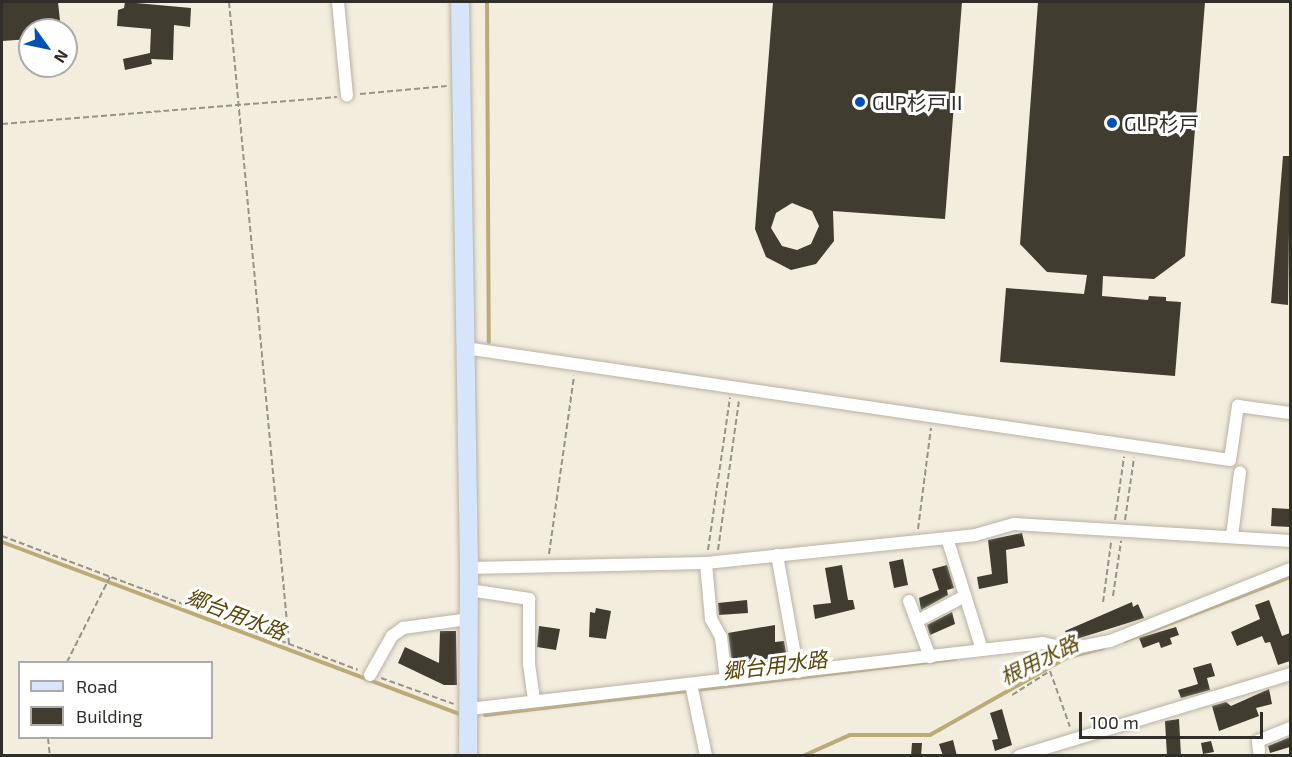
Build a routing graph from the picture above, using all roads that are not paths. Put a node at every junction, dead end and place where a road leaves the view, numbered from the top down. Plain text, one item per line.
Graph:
1 (338, 2) edge
2 (460, 2) edge
3 (347, 96) dead end
4 (465, 348) junction
5 (1290, 413) edge
6 (1240, 473) dead end
7 (1232, 536) junction
8 (947, 538) junction
9 (1290, 541) edge
10 (777, 555) junction
11 (711, 562) junction
12 (469, 568) junction
13 (1290, 569) edge
14 (469, 590) junction
15 (965, 596) junction
16 (909, 601) dead end
17 (469, 619) junction
18 (917, 621) junction
19 (982, 650) junction
20 (930, 657) junction
21 (798, 672) junction
22 (1290, 674) edge
23 (370, 675) road end
24 (726, 680) junction
25 (692, 688) junction
26 (534, 701) junction
27 (469, 709) junction
28 (1290, 728) edge
29 (1259, 751) dead end
30 (468, 756) edge
31 (706, 756) edge
32 (1019, 756) edge

1 - 3 street
2 - 4 street
4 - 5 street
4 - 12 street
6 - 7 street
7 - 8 street
7 - 9 street
8 - 10 street
8 - 15 street
10 - 11 street
10 - 21 street
11 - 12 street
11 - 24 street
12 - 14 street
13 - 19 street
14 - 17 street
14 - 26 street
15 - 18 street
15 - 19 street
16 - 18 street
17 - 23 street
17 - 27 street
18 - 20 street
19 - 20 street
20 - 21 street
21 - 24 street
22 - 32 street
24 - 25 street
25 - 26 street
25 - 31 street
26 - 27 street
27 - 30 street
28 - 29 street

